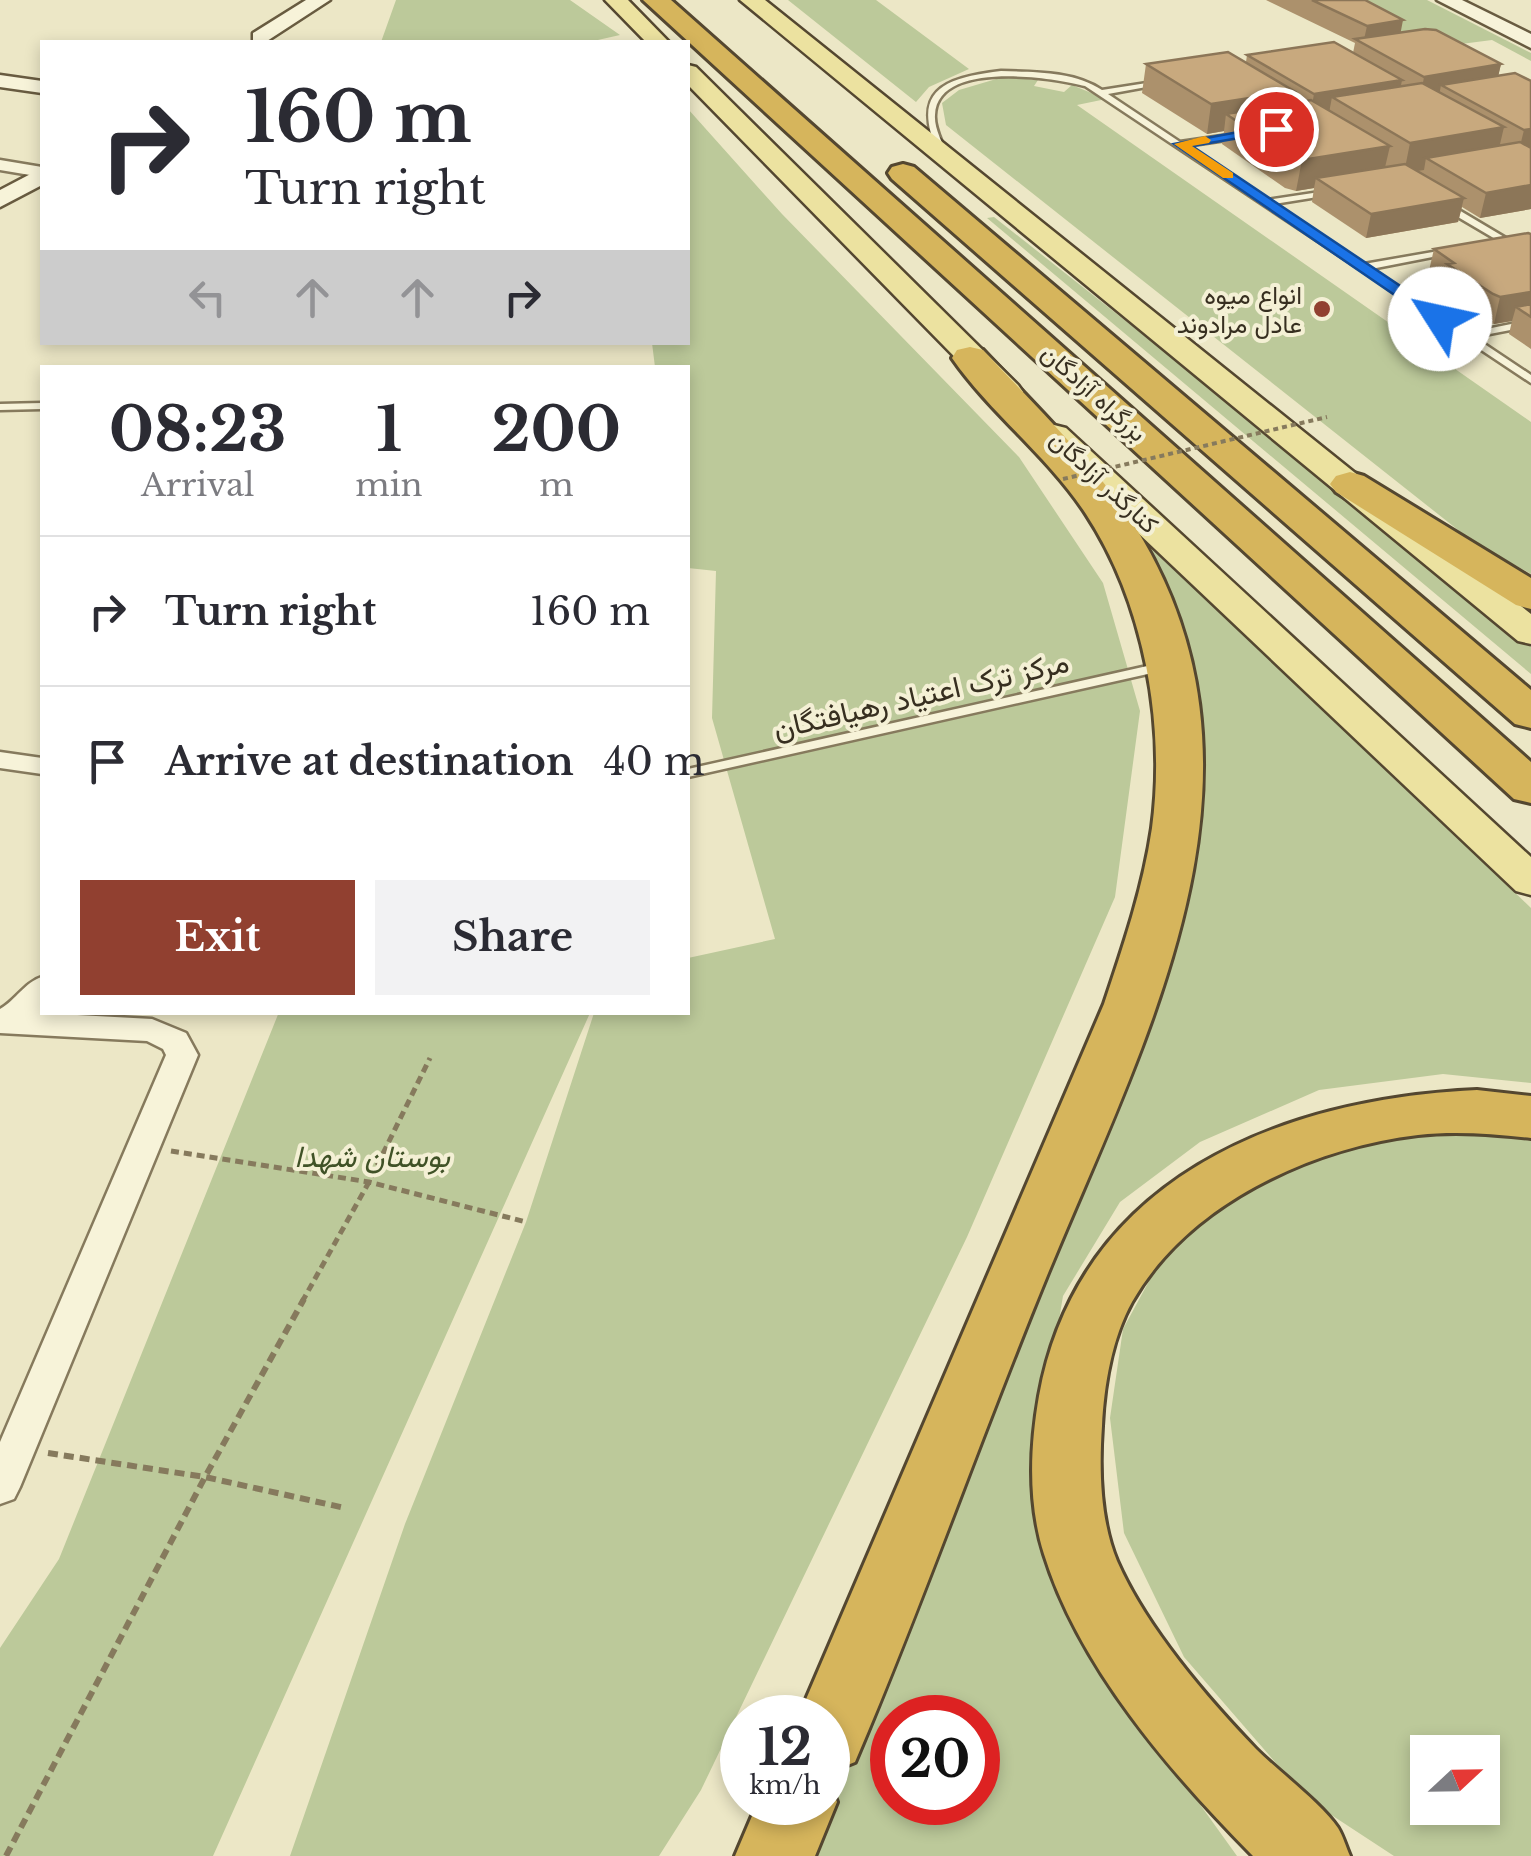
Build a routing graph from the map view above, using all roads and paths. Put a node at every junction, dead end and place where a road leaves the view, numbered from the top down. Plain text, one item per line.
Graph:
1 (309, 0) edge
2 (319, 0) edge
3 (616, 0) edge
4 (656, 0) edge
5 (698, 0) edge
6 (1446, 0) edge
7 (1494, 0) edge
8 (755, 2) edge
9 (1518, 12) dead end
10 (259, 40) edge
11 (656, 40) edge
12 (1531, 42) edge
13 (690, 74) edge
14 (0, 81) edge
15 (1172, 81) edge
16 (40, 87) edge
17 (1103, 92) junction
18 (817, 98) dead end
19 (1254, 132) edge
20 (1180, 144) junction
21 (875, 149) dead end
22 (942, 153) junction
23 (0, 165) edge
24 (40, 173) edge
25 (40, 174) edge
26 (1345, 189) edge
27 (0, 200) edge
28 (1436, 200) edge
29 (1268, 202) junction
30 (1517, 238) edge
31 (1503, 240) junction
32 (1486, 244) edge
33 (1468, 247) edge
34 (1531, 257) edge
35 (1364, 267) junction
36 (1531, 323) edge
37 (1464, 336) junction
38 (970, 358) junction
39 (1531, 380) edge
40 (40, 406) edge
41 (0, 407) edge
42 (1327, 417) dead end
43 (1063, 479) dead end
44 (1350, 484) junction
45 (1531, 596) edge
46 (1531, 632) edge
47 (1165, 666) junction
48 (1531, 714) edge
49 (0, 760) edge
50 (40, 766) edge
51 (690, 773) edge
52 (1531, 788) edge
53 (1531, 881) edge
54 (40, 991) edge
55 (1, 1022) edge
56 (430, 1058) dead end
57 (1531, 1117) edge
58 (146, 1148) junction
59 (369, 1182) junction
60 (526, 1222) dead end
61 (16, 1448) junction
62 (205, 1477) junction
63 (0, 1487) edge
64 (345, 1508) dead end
65 (845, 1695) edge
66 (788, 1825) edge
67 (6, 1856) edge
68 (774, 1856) edge
69 (1310, 1856) edge

1 - 2 lane
2 - 10 street
3 - 11 main road
4 - 52 highway, بزرگراه آزادگان
5 - 18 highway
6 - 12 street
7 - 9 street
8 - 22 main road
13 - 38 main road, کنارگذر آزادگان
14 - 16 street
15 - 17 lane
17 - 20 lane
17 - 22 lane
19 - 20 lane
20 - 29 lane
21 - 48 highway, بزرگراه آزادگان
22 - 44 main road
23 - 24 street
25 - 27 street
26 - 29 lane
28 - 31 lane
29 - 35 lane
30 - 31 lane
31 - 32 lane
31 - 34 lane
33 - 35 lane
35 - 37 lane
36 - 37 lane
37 - 39 lane
38 - 47 highway
38 - 53 main road, کنارگذر آزادگان
40 - 41 lane
42 - 43 path, bridge
44 - 45 highway
44 - 46 main road
47 - 51 lane, مرکز ترک اعتیاد رهیافتگان
47 - 65 highway
49 - 50 street
54 - 55 street
55 - 58 street
56 - 59 path
57 - 69 highway
58 - 59 path
58 - 61 street
59 - 60 path
59 - 62 path
61 - 62 path
61 - 63 street
62 - 64 path
62 - 67 path
66 - 68 highway

